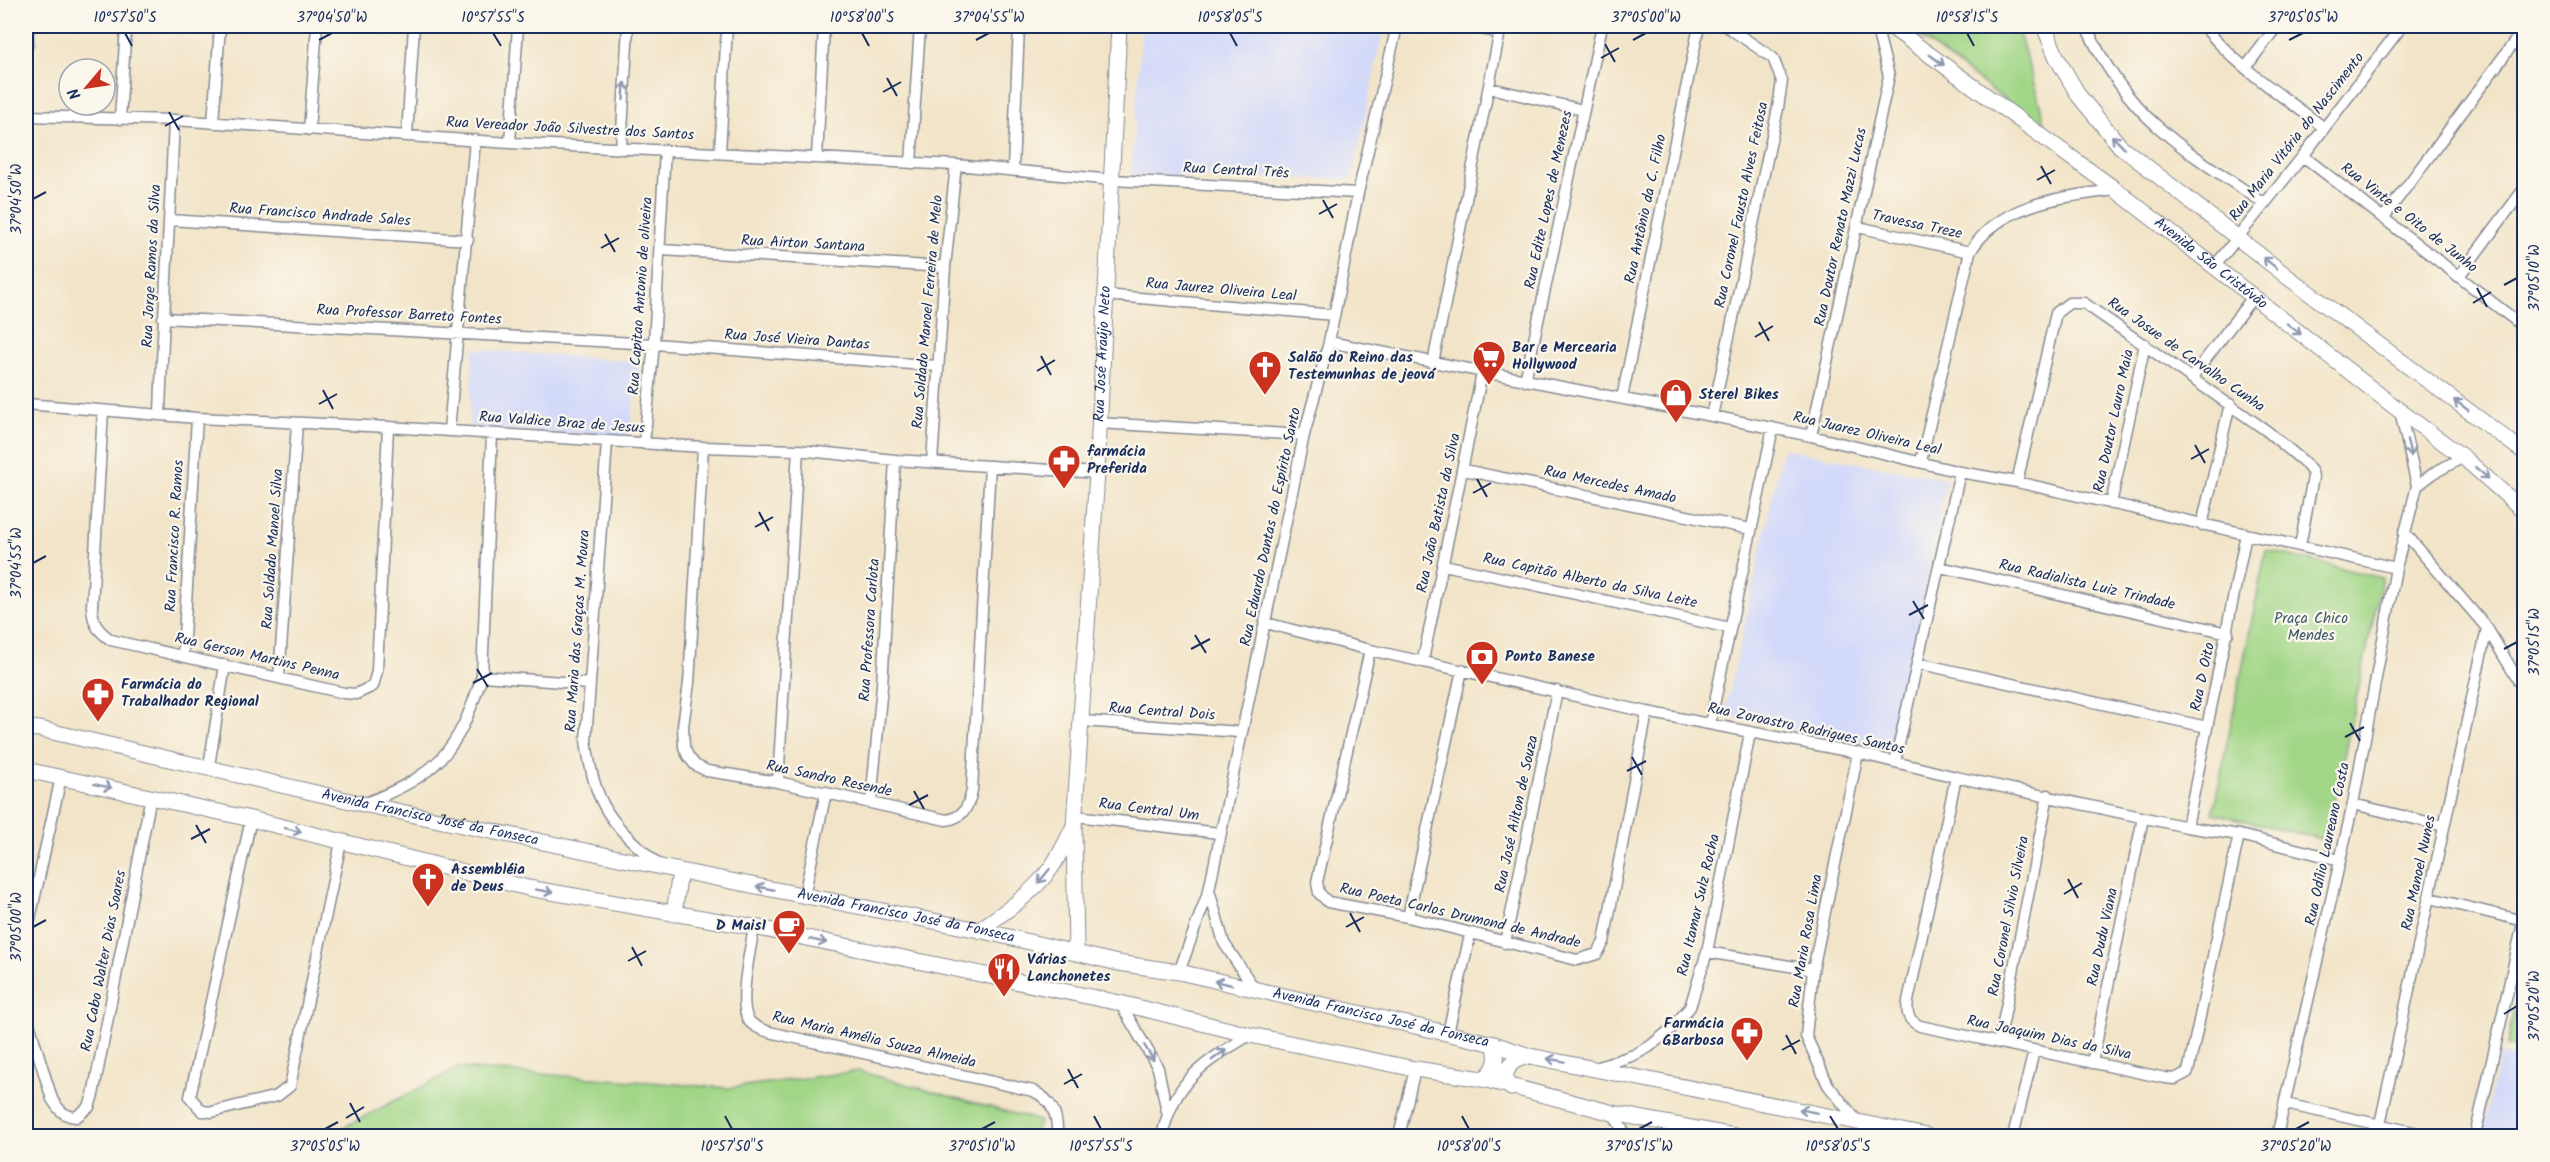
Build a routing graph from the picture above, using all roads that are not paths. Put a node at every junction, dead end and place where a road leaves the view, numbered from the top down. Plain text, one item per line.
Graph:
1 (26, 26) edge
2 (126, 26) edge
3 (220, 26) edge
4 (317, 26) edge
5 (414, 26) edge
6 (518, 26) edge
7 (628, 26) edge
8 (727, 26) edge
9 (824, 26) edge
10 (920, 26) edge
11 (1019, 26) edge
12 (1119, 26) edge
13 (1397, 26) edge
14 (1467, 26) edge
15 (1602, 26) edge
16 (1699, 26) edge
17 (1726, 26) edge
18 (1876, 26) edge
19 (1890, 26) edge
20 (2044, 26) edge
21 (2086, 26) edge
22 (2204, 26) edge
23 (2277, 26) edge
24 (2402, 26) edge
25 (1500, 29) edge
26 (2524, 29) edge
27 (26, 44) edge
28 (2246, 67) junction
29 (1490, 88) junction
30 (1583, 110) junction
31 (26, 116) edge
32 (120, 119) junction
33 (174, 120) junction
34 (213, 123) junction
35 (2324, 127) junction
36 (309, 130) junction
37 (407, 135) junction
38 (475, 140) junction
39 (510, 143) junction
40 (621, 149) junction
41 (665, 150) junction
42 (720, 153) junction
43 (2303, 156) junction
44 (817, 157) junction
45 (911, 163) junction
46 (956, 165) junction
47 (1013, 169) junction
48 (1112, 180) junction
49 (2524, 189) edge
50 (2116, 190) junction
51 (1358, 193) junction
52 (2265, 204) junction
53 (2384, 217) junction
54 (170, 220) junction
55 (1858, 227) junction
56 (2237, 238) junction
57 (468, 240) junction
58 (661, 250) junction
59 (1970, 252) junction
60 (945, 267) junction
61 (2214, 267) junction
62 (2459, 276) junction
63 (1105, 295) junction
64 (2253, 297) junction
65 (1334, 315) junction
66 (163, 318) junction
67 (2524, 327) edge
68 (458, 332) junction
69 (1329, 342) junction
70 (654, 344) junction
71 (2145, 344) junction
72 (1433, 363) junction
73 (937, 366) junction
74 (1482, 373) junction
75 (2192, 377) junction
76 (1525, 381) junction
77 (1622, 398) junction
78 (26, 404) edge
79 (2230, 405) junction
80 (103, 411) junction
81 (2400, 411) junction
82 (160, 414) junction
83 (1712, 416) junction
84 (197, 418) junction
85 (1098, 423) junction
86 (297, 424) junction
87 (388, 427) junction
88 (1773, 428) junction
89 (449, 431) junction
90 (492, 434) junction
91 (1304, 435) junction
92 (1811, 436) junction
93 (606, 442) junction
94 (644, 444) junction
95 (704, 447) junction
96 (798, 450) junction
97 (2524, 452) edge
98 (2463, 457) junction
99 (895, 460) junction
100 (1921, 461) junction
101 (932, 462) junction
102 (990, 466) junction
103 (1464, 470) junction
104 (1960, 472) junction
105 (1097, 473) junction
106 (2017, 482) junction
107 (2417, 486) junction
108 (2111, 504) junction
109 (2524, 511) edge
110 (2202, 525) junction
111 (1750, 529) junction
112 (2404, 532) junction
113 (2246, 534) junction
114 (2300, 546) junction
115 (1444, 565) junction
116 (1940, 567) junction
117 (2396, 568) junction
118 (1266, 623) junction
119 (1730, 627) junction
120 (2487, 628) junction
121 (2228, 633) junction
122 (1370, 650) junction
123 (183, 654) junction
124 (1422, 660) junction
125 (1917, 663) junction
126 (225, 665) junction
127 (1462, 670) junction
128 (482, 676) junction
129 (279, 677) junction
130 (590, 684) junction
131 (2524, 690) edge
132 (1557, 691) junction
133 (1647, 712) junction
134 (26, 714) edge
135 (1082, 721) junction
136 (1710, 724) junction
137 (2207, 727) junction
138 (33, 728) edge
139 (1240, 732) junction
140 (1750, 733) junction
141 (1858, 753) junction
142 (1895, 762) junction
143 (209, 766) junction
144 (26, 770) edge
145 (61, 777) junction
146 (1956, 777) junction
147 (778, 782) junction
148 (826, 792) junction
149 (2048, 795) junction
150 (152, 796) junction
151 (871, 802) junction
152 (363, 804) junction
153 (2353, 804) junction
154 (2143, 818) junction
155 (251, 819) junction
156 (1075, 821) junction
157 (2444, 825) junction
158 (2187, 827) junction
159 (1219, 833) junction
160 (2239, 835) junction
161 (341, 842) junction
162 (2340, 860) junction
163 (662, 867) junction
164 (680, 871) junction
165 (1209, 890) junction
166 (804, 896) junction
167 (2430, 898) junction
168 (674, 914) junction
169 (1408, 917) junction
170 (2524, 920) edge
171 (754, 927) junction
172 (979, 930) junction
173 (1470, 935) junction
174 (26, 937) edge
175 (1505, 943) junction
176 (1707, 952) junction
177 (1076, 953) junction
178 (1814, 970) junction
179 (1179, 972) junction
180 (1256, 991) junction
181 (1120, 1003) junction
182 (26, 1014) edge
183 (1448, 1033) junction
184 (1250, 1035) junction
185 (1999, 1042) junction
186 (1494, 1044) junction
187 (2034, 1051) junction
188 (1530, 1056) junction
189 (2092, 1063) junction
190 (1596, 1068) junction
191 (1415, 1069) junction
192 (1483, 1079) junction
193 (1511, 1088) junction
194 (2285, 1104) junction
195 (1167, 1113) junction
196 (1613, 1113) junction
197 (1858, 1122) junction
198 (2380, 1124) junction
199 (1057, 1137) edge
200 (1162, 1137) edge
201 (1400, 1137) edge
202 (1626, 1137) edge
203 (1735, 1137) edge
204 (1927, 1137) edge
205 (2013, 1137) edge
206 (2277, 1137) edge
207 (2432, 1137) edge
208 (2475, 1137) edge

1 - 27 main road
2 - 32 street
3 - 34 street
4 - 36 street
5 - 37 street
6 - 39 street
40 -> 7 street
8 - 42 street
9 - 44 street
10 - 45 street
11 - 47 street
12 - 48 main road, Rua José Araújo Neto
13 - 51 street, Rua Eduardo Dantas do Espírito Santo
14 - 25 street
15 - 30 street, Rua Edite Lopes de Menezes
16 - 77 street, Rua Antônio da C. Filho
17 - 83 street, Rua Coronel Fausto Alves Feitosa
18 - 55 street, Rua Doutor Renato Mazzi Lucas
19 -> 50 main road, Avenida São Cristóvão
56 -> 20 main road
21 - 52 street
22 - 28 street
23 - 28 street
24 - 35 street, Rua Maria Vitória do Nascimento
25 - 29 street
26 - 53 street
28 - 35 street
29 - 30 street
29 - 72 street
30 - 76 street, Rua Edite Lopes de Menezes
31 - 32 street, Rua Vereador João Silvestre dos Santos
32 - 33 street, Rua Vereador João Silvestre dos Santos
33 - 34 street, Rua Vereador João Silvestre dos Santos
33 - 54 street, Rua Jorge Ramos da Silva
34 - 36 street, Rua Vereador João Silvestre dos Santos
35 - 43 street, Rua Maria Vitória do Nascimento
36 - 37 street, Rua Vereador João Silvestre dos Santos
37 - 38 street, Rua Vereador João Silvestre dos Santos
38 - 39 street, Rua Vereador João Silvestre dos Santos
38 - 57 street
39 - 40 street, Rua Vereador João Silvestre dos Santos
40 - 41 street, Rua Vereador João Silvestre dos Santos
41 - 42 street, Rua Vereador João Silvestre dos Santos
41 - 58 street, Rua Capitao Antonio de oliveira
42 - 44 street, Rua Vereador João Silvestre dos Santos
43 - 52 street, Rua Maria Vitória do Nascimento
43 - 53 street, Rua Vinte e Oito de Junho
44 - 45 street, Rua Vereador João Silvestre dos Santos
45 - 46 street, Rua Vereador João Silvestre dos Santos
46 - 47 street, Rua Vereador João Silvestre dos Santos
46 - 60 street, Rua Soldado Manoel Ferreira de Melo
47 - 48 street, Rua Vereador João Silvestre dos Santos
48 - 51 street, Rua Central Três
48 - 63 main road, Rua José Araújo Neto
49 - 62 street
50 - 59 street
50 - 61 main road, Avenida São Cristóvão
51 - 65 street, Rua Eduardo Dantas do Espírito Santo
52 - 56 street, Rua Maria Vitória do Nascimento
53 - 62 street, Rua Vinte e Oito de Junho
54 - 57 street, Rua Francisco Andrade Sales
54 - 66 street, Rua Jorge Ramos da Silva
55 - 59 street, Travessa Treze
55 - 92 street, Rua Doutor Renato Mazzi Lucas
56 - 61 street, Rua Maria Vitória do Nascimento
97 -> 56 main road
57 - 68 street
58 - 60 street, Rua Airton Santana
58 - 70 street, Rua Capitao Antonio de oliveira
59 - 100 street
60 - 73 street, Rua Soldado Manoel Ferreira de Melo
61 - 64 main road, Avenida São Cristóvão
62 - 67 street, Rua Vinte e Oito de Junho
63 - 65 street, Rua Jaurez Oliveira Leal
63 - 85 main road, Rua José Araújo Neto
64 - 75 street
64 -> 81 main road, Avenida São Cristóvão
65 - 69 street, Rua Eduardo Dantas do Espírito Santo
66 - 68 street, Rua Professor Barreto Fontes
66 - 82 street, Rua Jorge Ramos da Silva
68 - 70 street, Rua Professor Barreto Fontes
68 - 89 street
69 - 72 street, Rua Juarez Oliveira Leal
69 - 91 street, Rua Eduardo Dantas do Espírito Santo
70 - 73 street, Rua José Vieira Dantas
70 - 94 street, Rua Capitao Antonio de oliveira
71 - 75 street, Rua Josue de Carvalho Cunha
71 - 106 street, Rua Josue de Carvalho Cunha
71 - 108 street, Rua Doutor Lauro Maia
72 - 74 street, Rua Juarez Oliveira Leal
73 - 101 street, Rua Soldado Manoel Ferreira de Melo
74 - 76 street, Rua Juarez Oliveira Leal
74 - 103 street, Rua João Batista da Silva
75 - 79 street, Rua Josue de Carvalho Cunha
76 - 77 street, Rua Juarez Oliveira Leal
77 - 83 street, Rua Juarez Oliveira Leal
78 - 80 street, Rua Valdice Braz de Jesus
79 - 110 street
79 - 114 street, Rua Josue de Carvalho Cunha
80 - 82 street, Rua Valdice Braz de Jesus
80 - 123 street, Rua Gerson Martins Penna
81 - 98 main road, Avenida São Cristóvão
81 -> 107 street
82 - 84 street, Rua Valdice Braz de Jesus
83 - 88 street, Rua Juarez Oliveira Leal
84 - 86 street, Rua Valdice Braz de Jesus
84 - 123 street, Rua Francisco R. Ramos
85 - 91 street
85 - 105 main road, Rua José Araújo Neto
86 - 87 street, Rua Valdice Braz de Jesus
86 - 129 street, Rua Soldado Manoel Silva
87 - 89 street, Rua Valdice Braz de Jesus
87 - 129 street, Rua Gerson Martins Penna
88 - 92 street, Rua Juarez Oliveira Leal
88 - 111 street
89 - 90 street, Rua Valdice Braz de Jesus
90 - 93 street, Rua Valdice Braz de Jesus
90 - 128 street
91 - 118 street, Rua Eduardo Dantas do Espírito Santo
92 - 100 street, Rua Juarez Oliveira Leal
93 - 94 street, Rua Valdice Braz de Jesus
93 - 130 street, Rua Maria das Graças M. Moura
94 - 95 street, Rua Valdice Braz de Jesus
95 - 96 street, Rua Valdice Braz de Jesus
95 - 147 street, Rua Sandro Resende
96 - 99 street, Rua Valdice Braz de Jesus
96 - 147 street
98 - 107 street
98 -> 109 main road, Avenida São Cristóvão
99 - 101 street, Rua Valdice Braz de Jesus
99 - 151 street, Rua Professora Carlota
100 - 104 street, Rua Juarez Oliveira Leal
101 - 102 street, Rua Valdice Braz de Jesus
102 - 105 street, Rua Valdice Braz de Jesus
102 - 151 street, Rua Sandro Resende
103 - 111 street, Rua Mercedes Amado
103 - 115 street, Rua João Batista da Silva
104 - 106 street, Rua Juarez Oliveira Leal
104 - 116 street
105 - 135 main road, Rua José Araújo Neto
106 - 108 street, Rua Juarez Oliveira Leal
107 - 112 street, Rua Odílio Laureano Costa
108 - 110 street, Rua Juarez Oliveira Leal
110 - 113 street, Rua Juarez Oliveira Leal
111 - 119 street
112 - 117 street, Rua Odílio Laureano Costa
112 - 120 street
113 - 114 street, Rua Juarez Oliveira Leal
113 - 121 street, Rua D Oito
114 - 117 street, Rua Juarez Oliveira Leal
115 - 119 street, Rua Capitão Alberto da Silva Leite
115 - 124 street, Rua João Batista da Silva
116 - 121 street, Rua Radialista Luiz Trindade
116 - 125 street
117 - 153 street, Rua Odílio Laureano Costa
118 - 122 street, Rua Zoroastro Rodrigues Santos
118 - 139 street, Rua Eduardo Dantas do Espírito Santo
119 - 136 street
120 - 131 street
120 - 157 street, Rua Manoel Nunes
121 - 137 street, Rua D Oito
122 - 124 street, Rua Zoroastro Rodrigues Santos
122 - 169 street, Rua Poeta Carlos Drumond de Andrade
123 - 126 street, Rua Gerson Martins Penna
124 - 127 street, Rua Zoroastro Rodrigues Santos
125 - 137 street
125 - 142 street
126 - 129 street, Rua Gerson Martins Penna
126 - 143 street
127 - 132 street, Rua Zoroastro Rodrigues Santos
127 - 169 street
128 - 130 street
128 - 152 street
130 - 163 street, Rua Maria das Graças M. Moura
132 - 133 street, Rua Zoroastro Rodrigues Santos
132 - 175 street, Rua José Ailton de Souza
133 - 136 street, Rua Zoroastro Rodrigues Santos
133 - 175 street, Rua Poeta Carlos Drumond de Andrade
134 - 138 main road
135 - 139 street, Rua Central Dois
135 - 156 main road, Rua José Araújo Neto
136 - 140 street, Rua Zoroastro Rodrigues Santos
137 - 158 street, Rua D Oito
138 - 143 main road, Avenida Francisco José da Fonseca
139 - 159 street, Rua Eduardo Dantas do Espírito Santo
140 - 141 street, Rua Zoroastro Rodrigues Santos
140 - 176 street, Rua Itamar Sulz Rocha
141 - 142 street, Rua Zoroastro Rodrigues Santos
141 - 178 street, Rua Maria Rosa Lima
142 - 146 street, Rua Zoroastro Rodrigues Santos
143 - 152 main road, Avenida Francisco José da Fonseca
144 - 145 main road
145 -> 150 main road
145 - 174 street
146 - 149 street, Rua Zoroastro Rodrigues Santos
146 - 185 street, Rua Joaquim Dias da Silva
147 - 148 street, Rua Sandro Resende
148 - 151 street, Rua Sandro Resende
148 - 166 street
149 - 154 street, Rua Zoroastro Rodrigues Santos
149 - 185 street, Rua Coronel Silvio Silveira
150 - 155 main road
150 - 182 street, Rua Cabo Walter Dias Soares
152 - 163 main road, Avenida Francisco José da Fonseca
153 - 157 street
153 - 162 street, Rua Odílio Laureano Costa
154 - 158 street, Rua Zoroastro Rodrigues Santos
154 - 189 street, Rua Dudu Viana
155 -> 161 main road
155 - 161 street
156 - 159 street, Rua Central Um
156 -> 172 main road
156 - 177 main road, Rua José Araújo Neto
157 - 167 street, Rua Manoel Nunes
158 - 160 street, Rua Zoroastro Rodrigues Santos
159 - 165 street, Rua Eduardo Dantas do Espírito Santo
160 - 162 street, Rua Zoroastro Rodrigues Santos
160 - 189 street, Rua Joaquim Dias da Silva
161 -> 168 main road
162 - 194 street, Rua Odílio Laureano Costa
163 - 164 main road, Avenida Francisco José da Fonseca
166 -> 164 main road, Avenida Francisco José da Fonseca
164 - 168 main road
165 - 179 street
165 - 180 street, Rua Eduardo Dantas do Espírito Santo
166 - 172 main road, Avenida Francisco José da Fonseca
167 - 170 street
167 - 198 street, Rua Manoel Nunes
168 - 171 main road
169 - 173 street, Rua Poeta Carlos Drumond de Andrade
170 - 208 street
171 -> 181 main road
171 - 199 street, Rua Maria Amélia Souza Almeida
172 - 177 main road, Avenida Francisco José da Fonseca
173 - 175 street, Rua Poeta Carlos Drumond de Andrade
173 - 183 street
176 - 178 street
176 - 190 street, Rua Itamar Sulz Rocha
177 - 179 main road, Avenida Francisco José da Fonseca
178 - 197 street, Rua Maria Rosa Lima
180 -> 179 main road, Avenida Francisco José da Fonseca
180 - 183 main road, Avenida Francisco José da Fonseca
181 - 184 main road
181 -> 195 street
183 - 186 main road, Avenida Francisco José da Fonseca
184 - 191 main road
195 -> 184 street
185 - 187 street, Rua Joaquim Dias da Silva
186 - 188 main road, Avenida Francisco José da Fonseca
186 - 192 main road
187 - 189 street, Rua Joaquim Dias da Silva
187 - 205 street
190 -> 188 main road, Avenida Francisco José da Fonseca
188 - 193 main road
197 -> 190 main road, Avenida Francisco José da Fonseca
191 - 192 main road
191 - 201 street
192 - 193 main road
193 - 196 main road
194 - 198 street
194 - 206 street, Rua Odílio Laureano Costa
195 - 200 street
196 - 202 street
196 - 203 main road
197 - 204 main road, Avenida Francisco José da Fonseca
198 - 207 street

